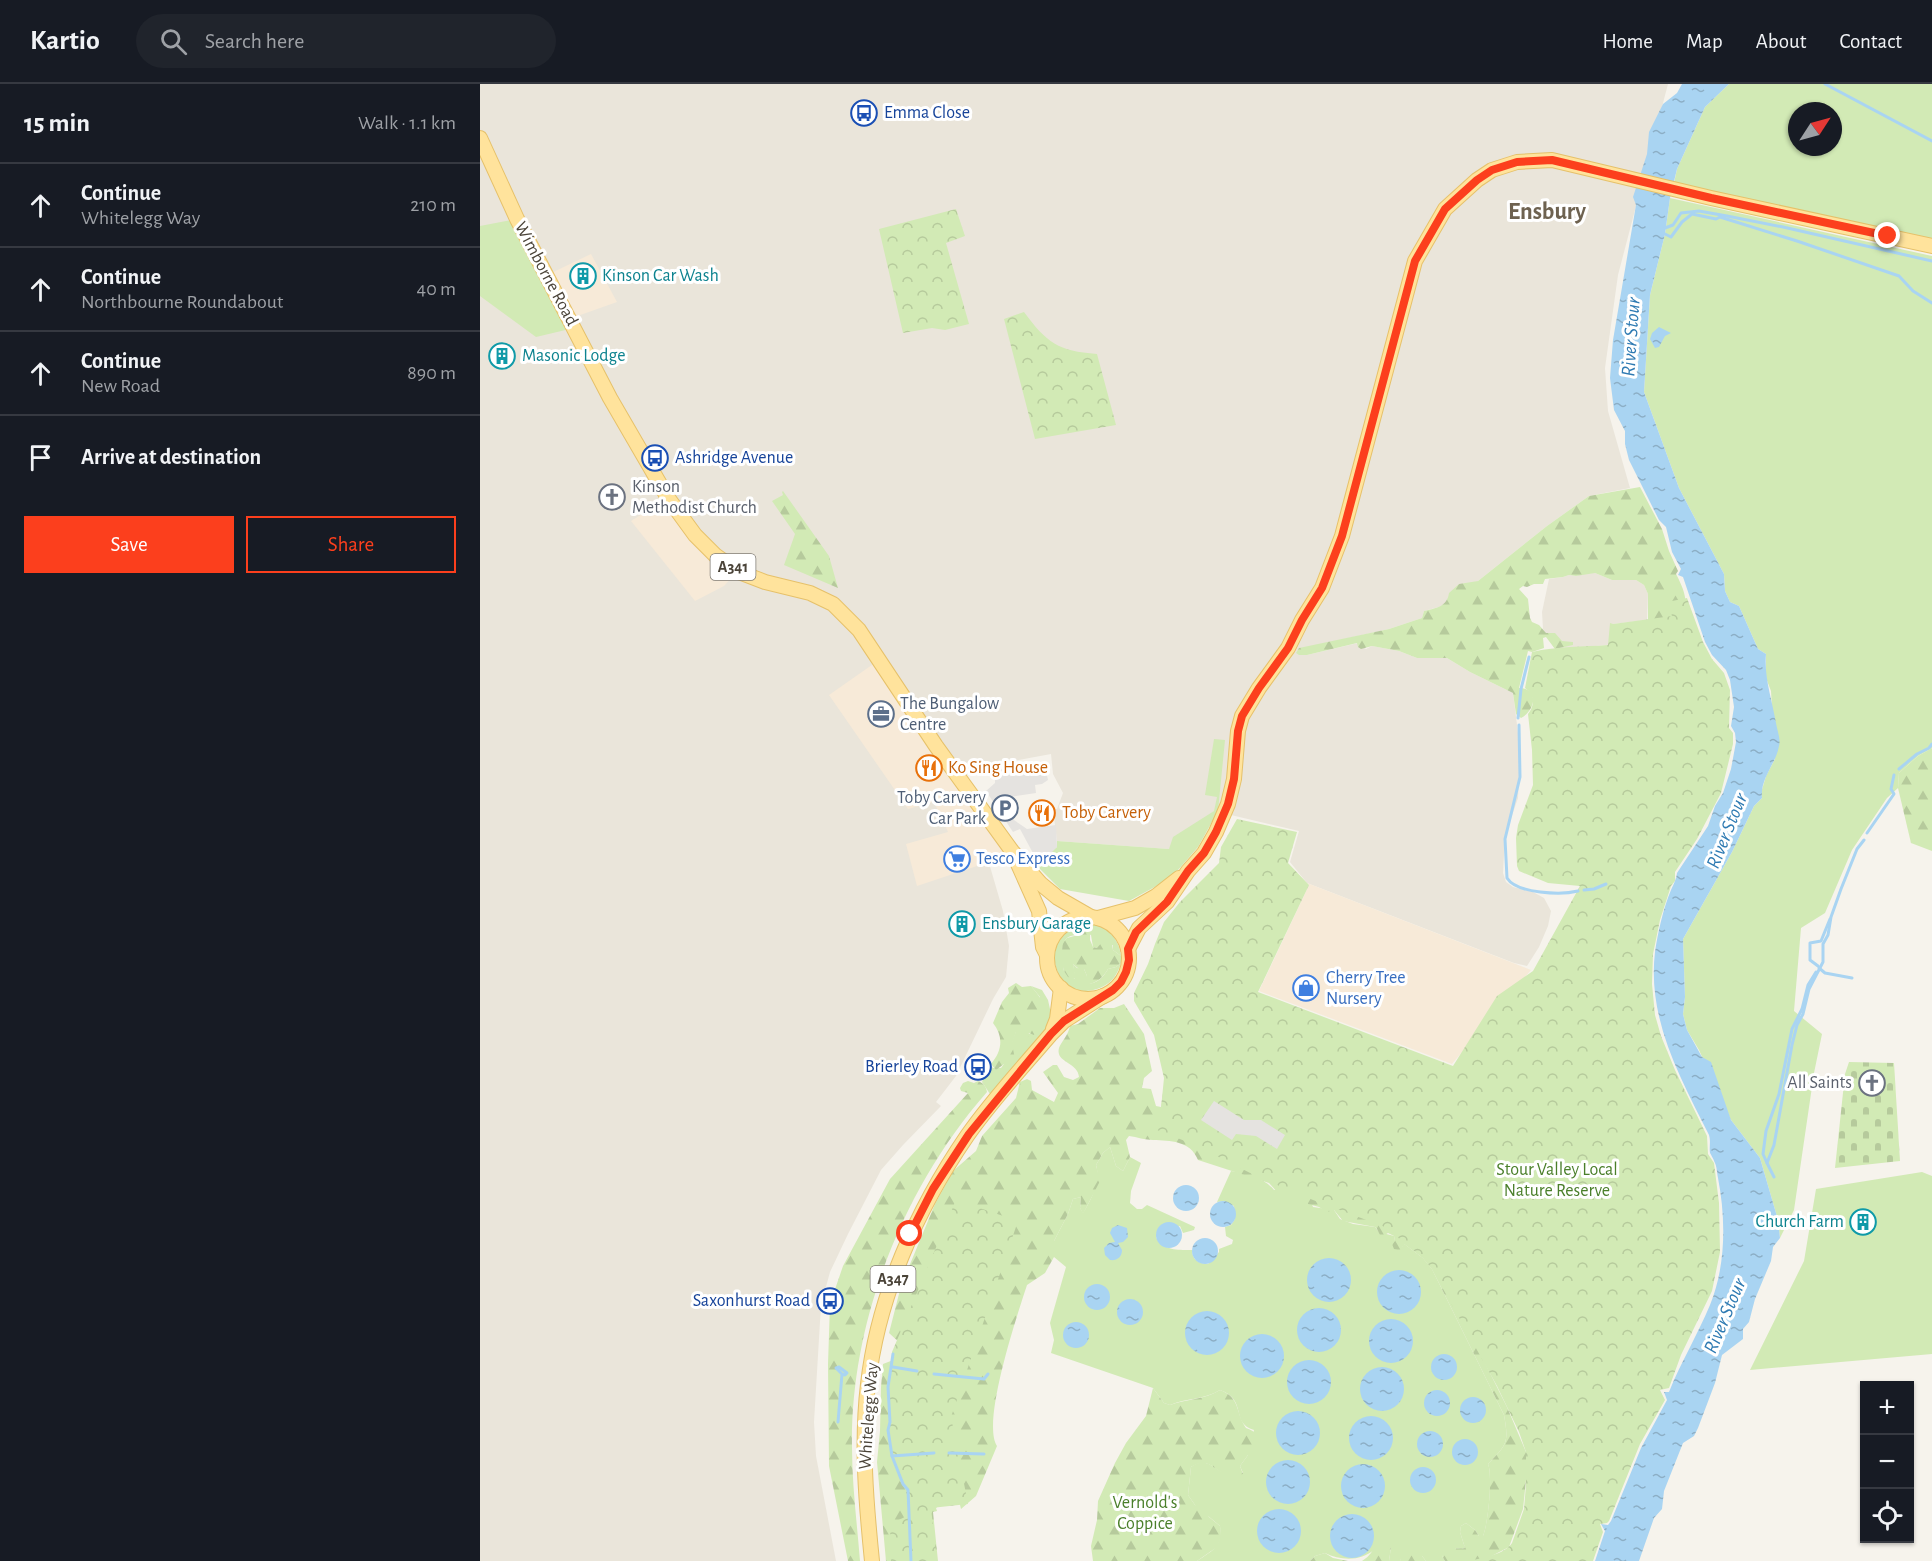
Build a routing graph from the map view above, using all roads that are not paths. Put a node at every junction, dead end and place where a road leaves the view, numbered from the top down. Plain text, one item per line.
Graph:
1 (480, 138) edge
2 (1932, 246) edge
3 (1011, 851) junction
4 (1188, 871) junction
5 (1094, 918) junction
6 (1128, 949) junction
7 (1047, 956) junction
8 (1061, 988) junction
9 (1103, 996) junction
10 (1051, 1034) junction
11 (872, 1561) edge

1 - 3 main road, Wimborne Road / A341
2 - 4 main road
3 - 5 main road, Wimborne Road / A341
3 - 7 main road, Wimborne Road / A341
4 - 5 main road
4 - 6 main road
5 - 6 main road
5 - 7 main road
6 - 9 main road
7 - 8 main road
8 - 9 main road
8 - 10 main road, Whitelegg Way / A347
9 - 10 main road, Whitelegg Way / A347
10 - 11 main road, Whitelegg Way / A347

